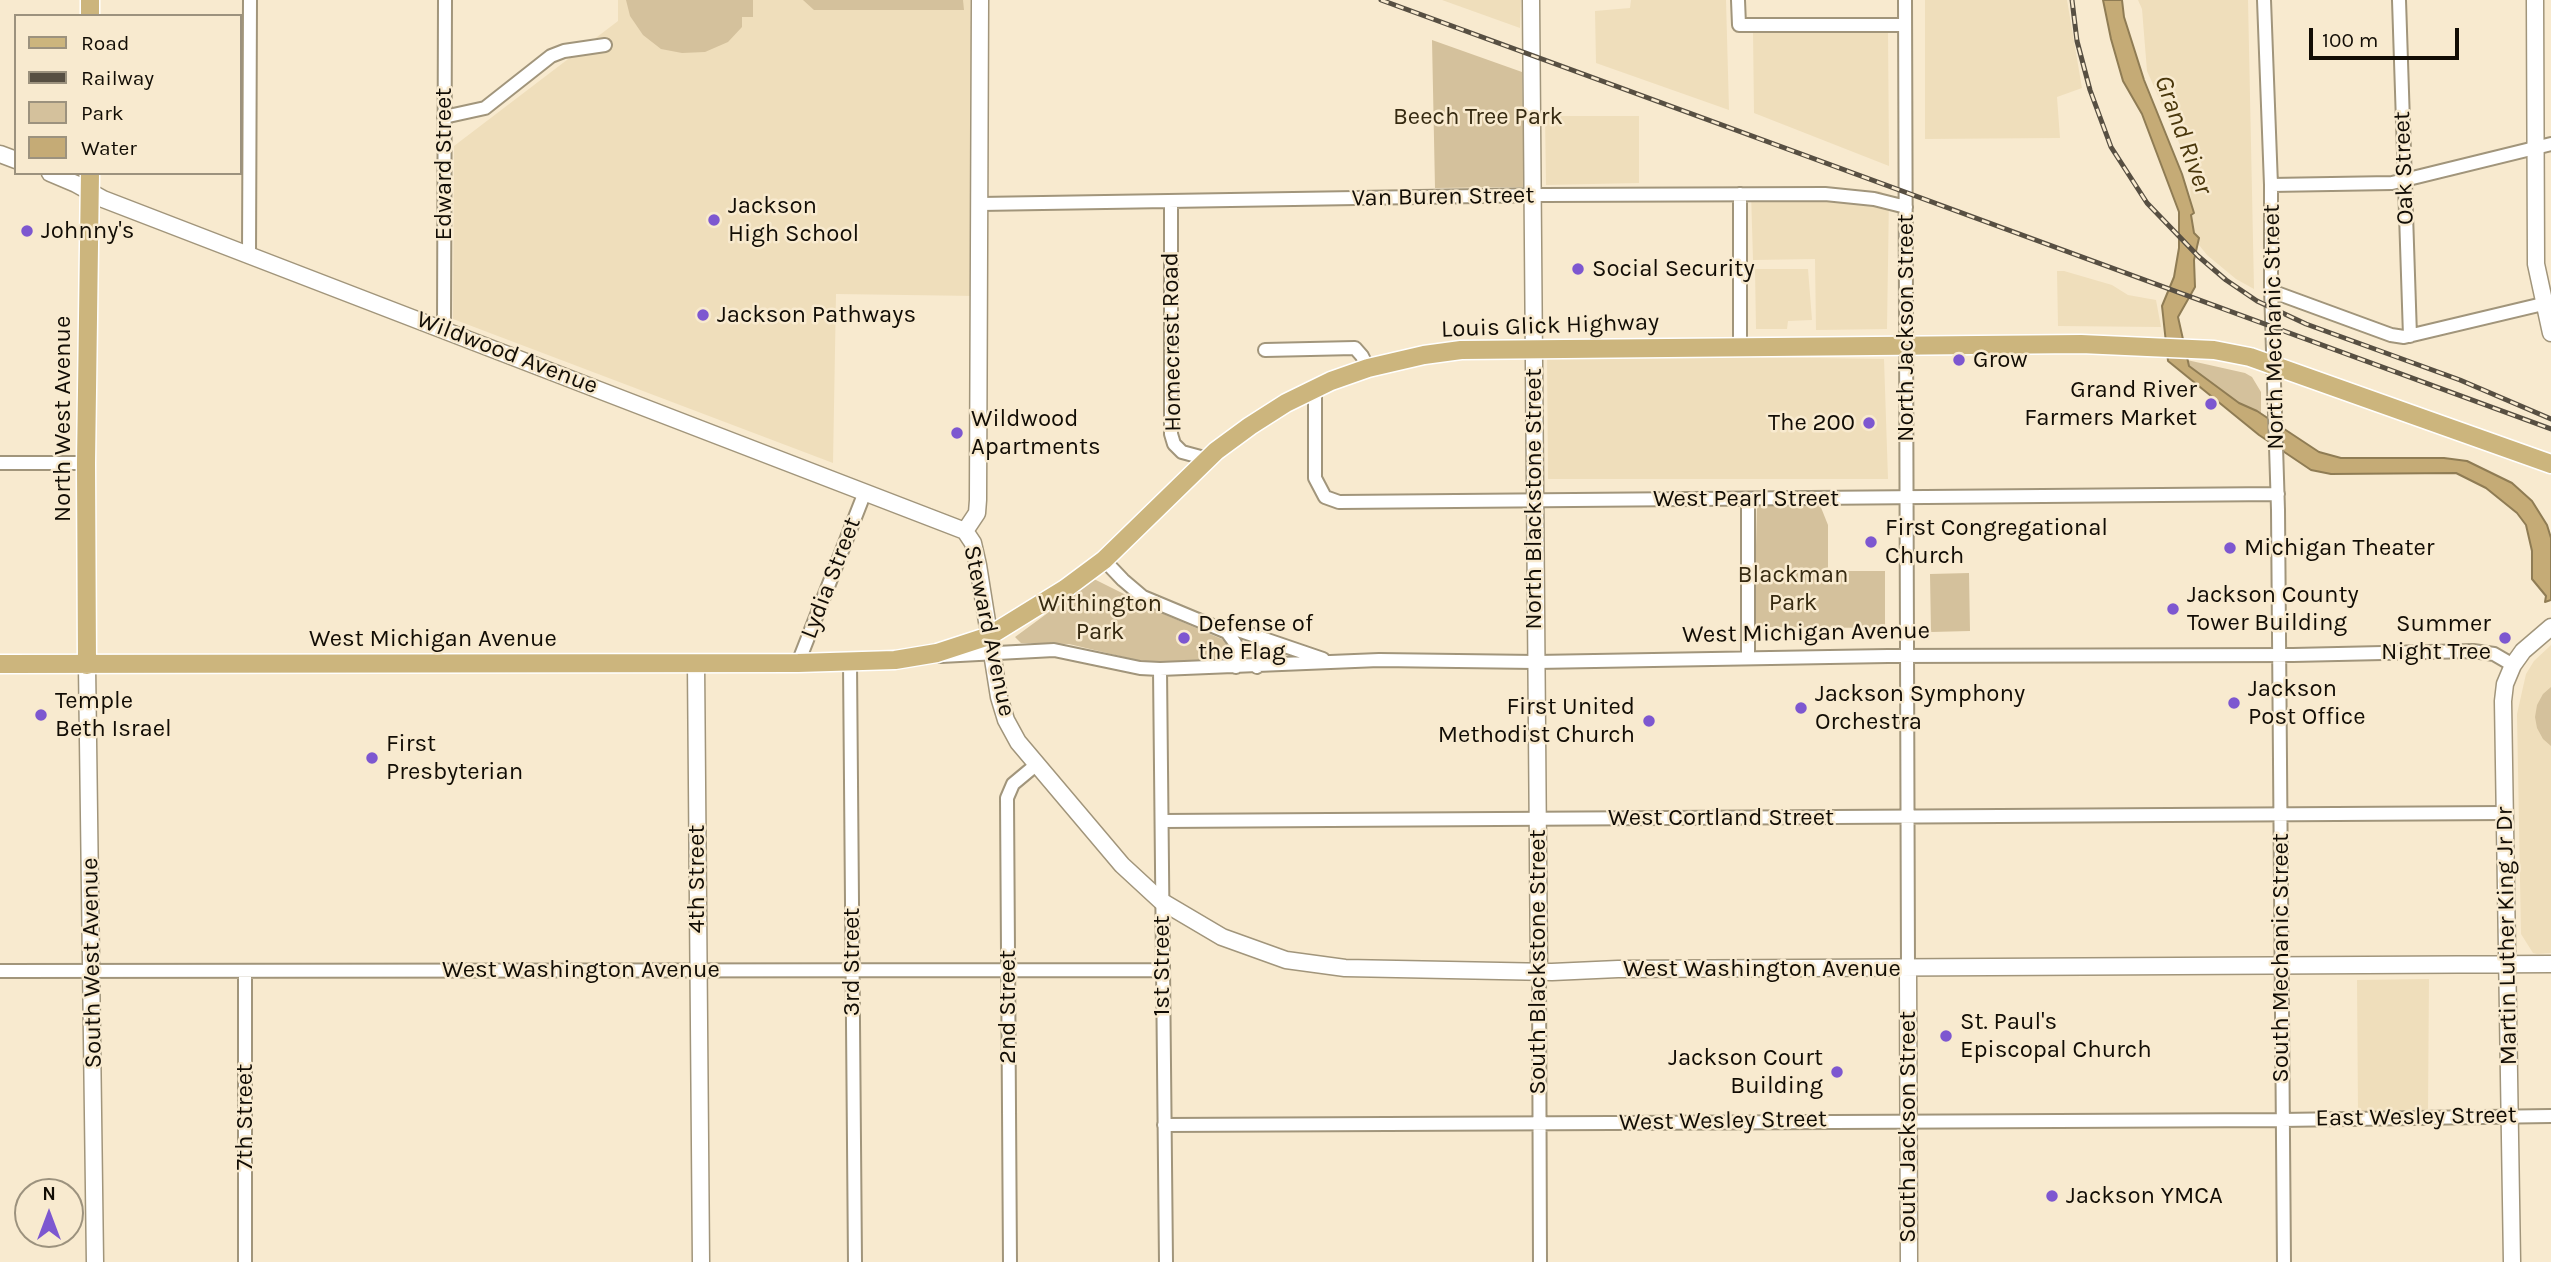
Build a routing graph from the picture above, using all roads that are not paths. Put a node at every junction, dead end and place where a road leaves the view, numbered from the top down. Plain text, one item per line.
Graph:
1 (250, 0) edge
2 (444, 0) edge
3 (981, 0) edge
4 (1531, 0) edge
5 (1738, 0) edge
6 (1905, 0) edge
7 (2264, 0) edge
8 (2399, 0) edge
9 (2535, 0) edge
10 (1905, 25) junction
11 (605, 45) dead end
12 (444, 117) junction
13 (2544, 145) edge
14 (59, 175) edge
15 (2404, 180) junction
16 (90, 182) edge
17 (2271, 185) junction
18 (1740, 194) junction
19 (1532, 196) junction
20 (1171, 202) junction
21 (980, 204) junction
22 (1906, 207) junction
23 (249, 256) junction
24 (2271, 291) junction
25 (2547, 303) edge
26 (444, 329) junction
27 (2551, 333) edge
28 (2410, 336) junction
29 (1740, 346) junction
30 (1905, 346) junction
31 (1533, 348) junction
32 (1265, 351) dead end
33 (2273, 366) junction
34 (1368, 368) junction
35 (1315, 388) junction
36 (1208, 459) junction
37 (0, 463) edge
38 (86, 463) junction
39 (2551, 464) edge
40 (865, 492) junction
41 (2278, 494) junction
42 (1906, 497) junction
43 (1748, 499) junction
44 (1535, 500) junction
45 (965, 531) junction
46 (1104, 560) junction
47 (2551, 627) edge
48 (1220, 628) junction
49 (989, 636) junction
50 (1258, 637) junction
51 (928, 655) junction
52 (992, 655) junction
53 (1907, 655) junction
54 (2279, 655) junction
55 (1748, 659) junction
56 (858, 662) junction
57 (1334, 662) junction
58 (1536, 662) junction
59 (696, 663) junction
60 (798, 663) junction
61 (0, 664) edge
62 (88, 665) junction
63 (2513, 665) junction
64 (1236, 667) junction
65 (1257, 667) junction
66 (1160, 669) junction
67 (1037, 764) junction
68 (2504, 813) junction
69 (2281, 814) junction
70 (1907, 817) junction
71 (1538, 820) junction
72 (1162, 821) junction
73 (1161, 901) junction
74 (1246, 947) joint
75 (2551, 964) edge
76 (2507, 965) junction
77 (2280, 967) junction
78 (1908, 968) junction
79 (698, 970) junction
80 (852, 970) junction
81 (1008, 970) junction
82 (1161, 970) junction
83 (0, 971) edge
84 (245, 971) junction
85 (1539, 971) junction
86 (92, 972) junction
87 (2551, 1116) edge
88 (2510, 1117) junction
89 (1909, 1120) junction
90 (2281, 1120) junction
91 (1539, 1123) junction
92 (1164, 1125) junction
93 (95, 1262) edge
94 (245, 1262) edge
95 (701, 1262) edge
96 (855, 1262) edge
97 (1010, 1262) edge
98 (1166, 1262) edge
99 (1540, 1262) edge
100 (1909, 1262) edge
101 (2284, 1262) edge
102 (2512, 1262) edge

1 - 23 street
2 - 12 street, Edward Street
3 - 21 main road, Steward Avenue
4 - 19 main road, North Blackstone Street
5 - 10 street
6 - 10 street, North Jackson Street
7 - 17 street, North Mechanic Street
8 - 15 street, Oak Street
9 - 13 main road
10 - 22 street, North Jackson Street
11 - 12 street
12 - 26 street, Edward Street
13 - 15 street
13 - 25 main road
14 - 16 main road, Wildwood Avenue
15 - 17 street
15 - 28 street, Oak Street
16 - 23 main road, Wildwood Avenue
16 - 38 main road, North West Avenue
17 - 24 street, North Mechanic Street
18 - 19 street, Van Buren Street
18 - 22 street, Van Buren Street
18 - 29 street
19 - 20 street, Van Buren Street
19 - 31 main road, North Blackstone Street
20 - 21 street, Van Buren Street
20 - 36 street, Homecrest Road
21 - 45 main road, Steward Avenue
22 - 30 street, North Jackson Street
23 - 26 main road, Wildwood Avenue
24 - 28 street
24 - 33 street, North Mechanic Street
25 - 27 main road
25 - 28 street
26 - 40 main road, Wildwood Avenue
29 - 30 main road, Louis Glick Highway
29 - 31 main road, Louis Glick Highway
30 - 33 main road, Louis Glick Highway
30 - 42 street, North Jackson Street
31 - 34 main road, Louis Glick Highway
31 - 44 main road, North Blackstone Street
32 - 34 street
33 - 39 main road, Louis Glick Highway
33 - 41 street, North Mechanic Street
34 - 35 main road, Louis Glick Highway
35 - 36 main road, Louis Glick Highway
35 - 44 street, West Pearl Street
36 - 46 main road, Louis Glick Highway
37 - 38 street
38 - 62 main road, North West Avenue
40 - 45 main road, Wildwood Avenue
40 - 60 street, Lydia Street
41 - 42 street, West Pearl Street
41 - 54 street, North Mechanic Street
42 - 43 street, West Pearl Street
42 - 53 street, North Jackson Street
43 - 44 street, West Pearl Street
43 - 55 street
44 - 58 main road, North Blackstone Street
45 - 49 main road, Steward Avenue
46 - 48 street, West Michigan Avenue
46 - 49 main road, Louis Glick Highway
47 - 63 main road, Martin Luther King Jr Dr
48 - 50 street, West Michigan Avenue
48 - 64 street
49 - 51 main road, Louis Glick Highway
49 - 52 main road, Steward Avenue
50 - 57 street, West Michigan Avenue
50 - 65 street
51 - 52 street, West Michigan Avenue
51 - 56 main road, Louis Glick Highway
52 - 66 street, West Michigan Avenue
52 - 67 main road, Steward Avenue
53 - 54 street, West Michigan Avenue
53 - 55 street, West Michigan Avenue
53 - 70 street, South Jackson Street
54 - 63 street, West Michigan Avenue
54 - 69 street, South Mechanic Street
55 - 58 street, West Michigan Avenue
56 - 60 main road, West Michigan Avenue
56 - 80 street, 3rd Street
57 - 58 street, West Michigan Avenue
57 - 65 street, West Michigan Avenue
58 - 71 main road, South Blackstone Street
59 - 60 main road, West Michigan Avenue
59 - 62 main road, West Michigan Avenue
59 - 79 main road, 4th Street
61 - 62 main road, West Michigan Avenue
62 - 86 main road, South West Avenue
63 - 68 main road, Martin Luther King Jr Dr
64 - 65 street, West Michigan Avenue
64 - 66 street, West Michigan Avenue
66 - 72 street, 1st Street
67 - 73 main road, Steward Avenue
67 - 81 street, 2nd Street
68 - 69 street, West Cortland Street
68 - 76 main road, Martin Luther King Jr Dr
69 - 70 street, West Cortland Street
69 - 77 street, South Mechanic Street
70 - 71 street, West Cortland Street
70 - 78 street, South Jackson Street
71 - 72 street, West Cortland Street
71 - 85 main road, South Blackstone Street
72 - 73 street, 1st Street
73 - 74 main road, Steward Avenue
73 - 82 street, 1st Street
74 - 85 main road, West Washington Avenue
75 - 76 main road, West Washington Avenue
76 - 77 main road, West Washington Avenue
76 - 88 main road, Martin Luther King Jr Dr
77 - 78 main road, West Washington Avenue
77 - 90 street, South Mechanic Street
78 - 85 main road, West Washington Avenue
78 - 89 main road, South Jackson Street
79 - 80 street, West Washington Avenue
79 - 84 street, West Washington Avenue
79 - 95 main road, 4th Street
80 - 81 street, West Washington Avenue
80 - 96 street, 3rd Street
81 - 82 street, West Washington Avenue
81 - 97 street, 2nd Street
82 - 92 street, 1st Street
83 - 86 street, West Washington Avenue
84 - 86 street, West Washington Avenue
84 - 94 street, 7th Street
85 - 91 street, South Blackstone Street
86 - 93 main road, South West Avenue
87 - 88 street, East Wesley Street
88 - 90 street, East Wesley Street
88 - 102 main road, Martin Luther King Jr Dr
89 - 90 street, West Wesley Street
89 - 91 street, West Wesley Street
89 - 100 main road, South Jackson Street
90 - 101 street, South Mechanic Street
91 - 92 street, West Wesley Street
91 - 99 street, South Blackstone Street
92 - 98 street, 1st Street

